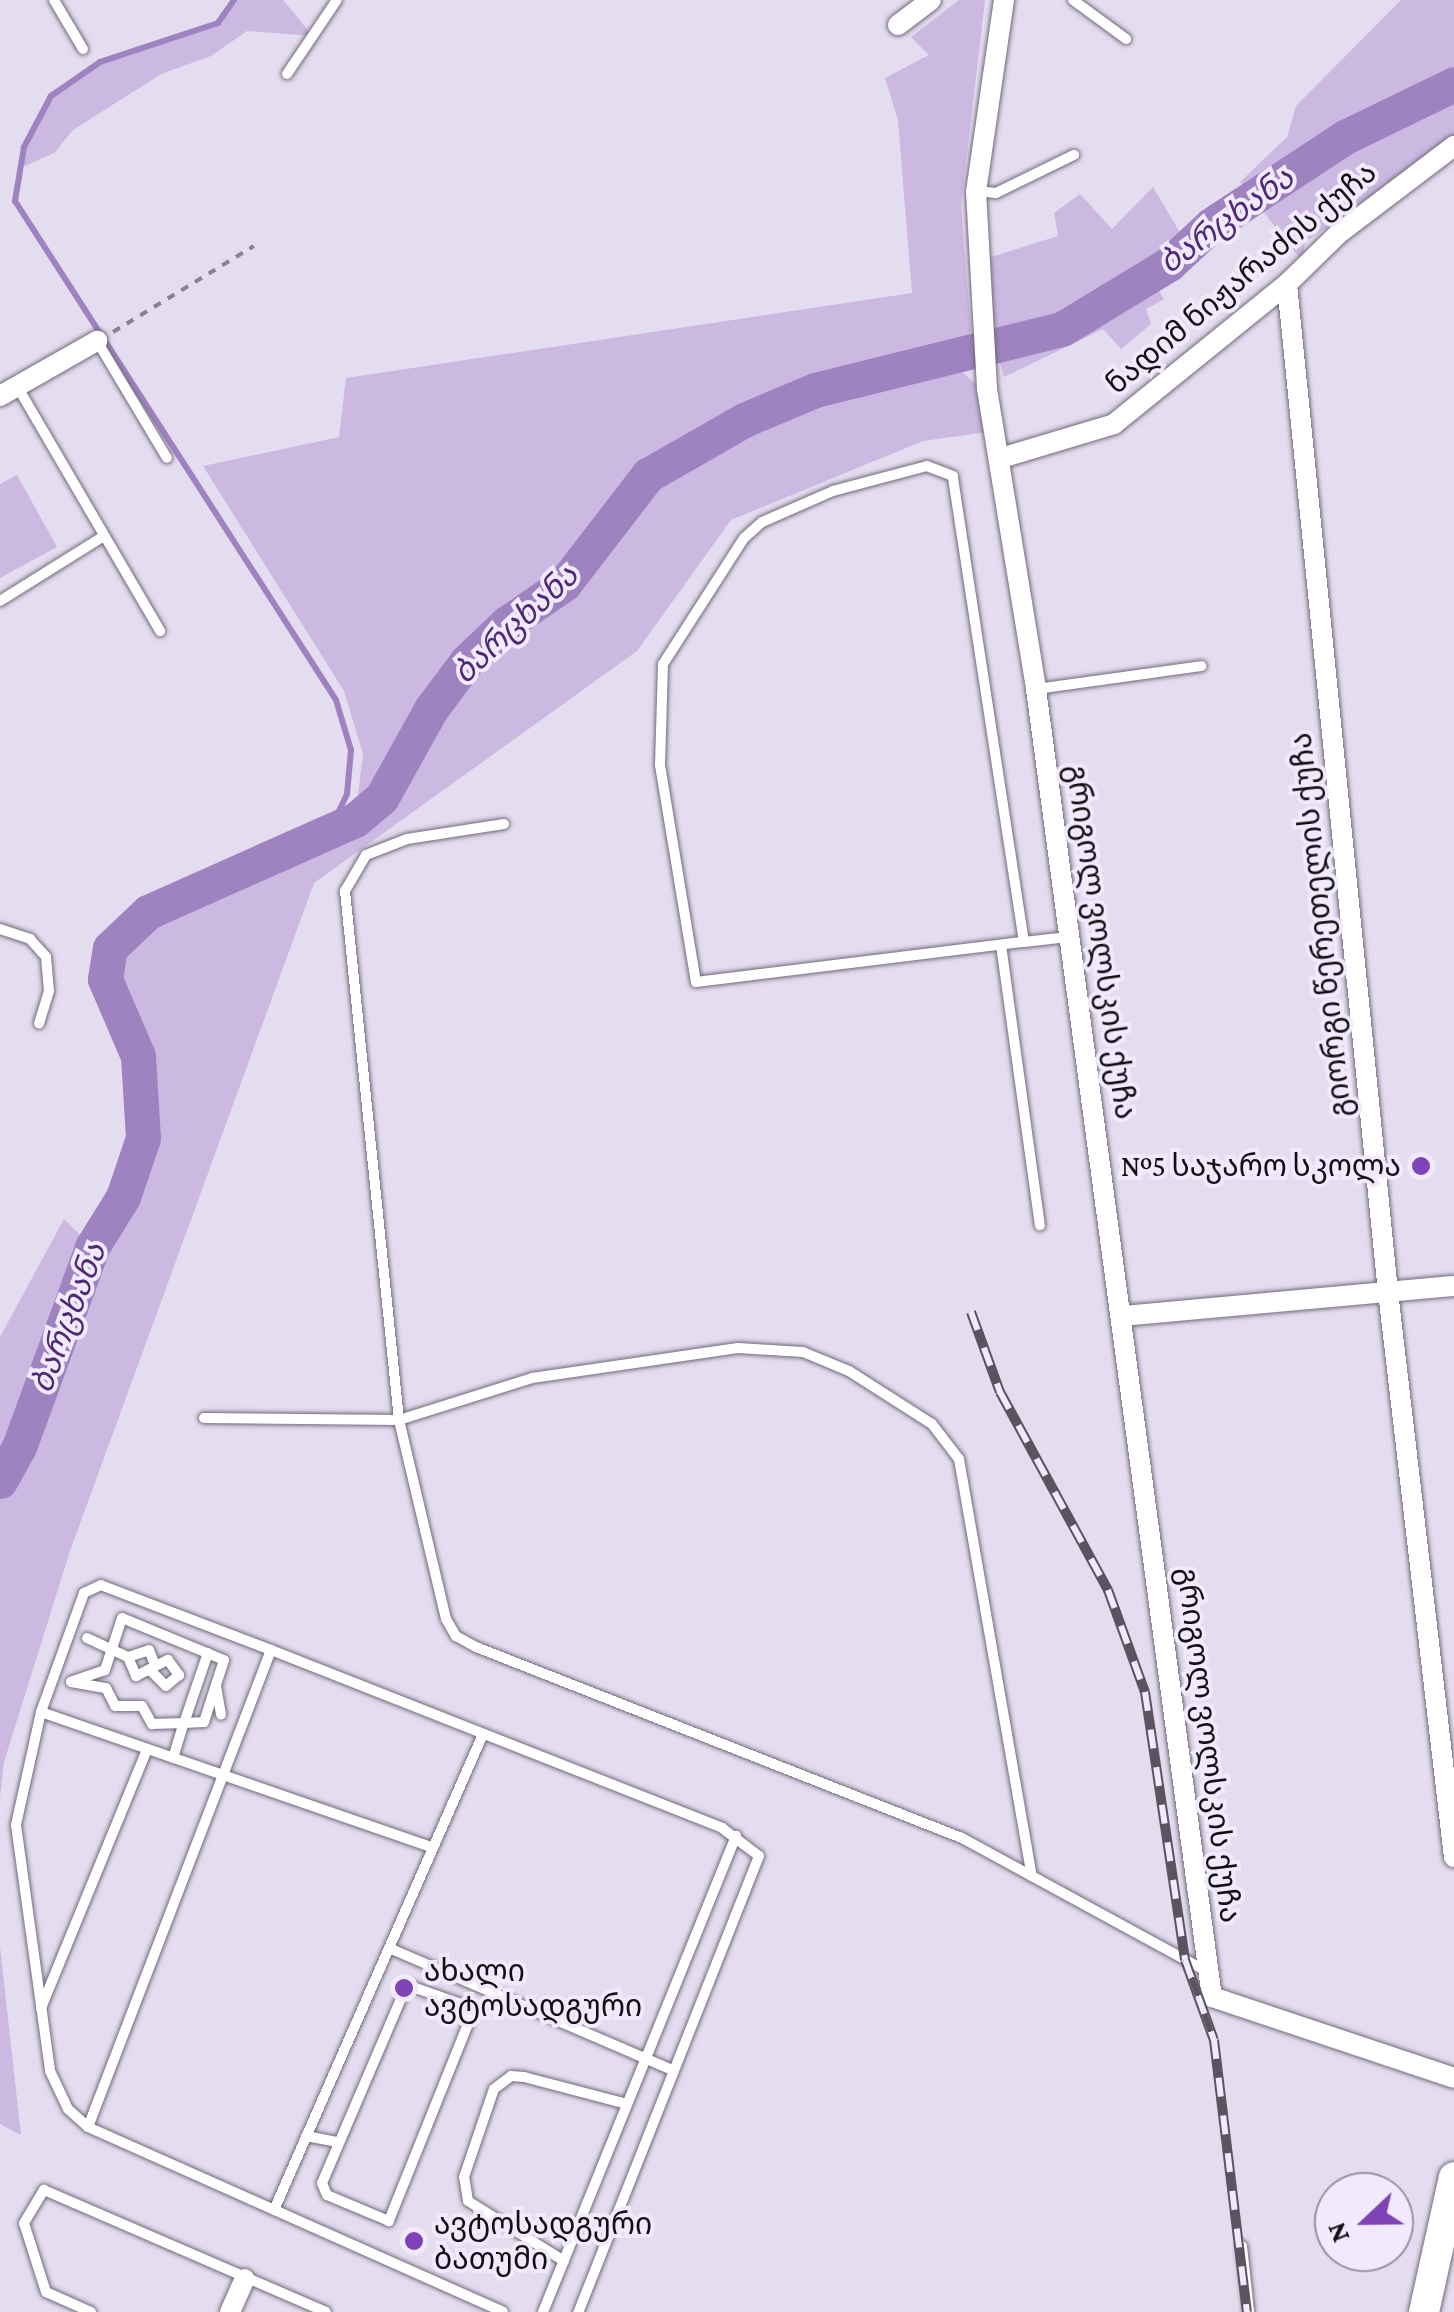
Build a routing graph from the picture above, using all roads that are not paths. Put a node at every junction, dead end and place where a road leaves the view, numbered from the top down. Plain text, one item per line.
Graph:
1 (54, 0) edge
2 (337, 0) edge
3 (931, 0) edge
4 (1004, 0) edge
5 (1074, 0) edge
6 (898, 25) dead end
7 (1126, 39) dead end
8 (84, 49) dead end
9 (287, 74) dead end
10 (1454, 146) edge
11 (1074, 155) dead end
12 (976, 191) junction
13 (1287, 284) junction
14 (103, 337) joint
15 (9, 391) edge
16 (166, 458) dead end
17 (1002, 458) junction
18 (104, 536) junction
19 (0, 601) edge
20 (160, 632) dead end
21 (1201, 666) dead end
22 (1036, 688) junction
23 (504, 824) dead end
24 (0, 930) edge
25 (1070, 937) junction
26 (1024, 942) junction
27 (1002, 945) junction
28 (39, 1023) dead end
29 (1040, 1226) dead end
30 (1454, 1286) edge
31 (1388, 1292) junction
32 (1122, 1316) junction
33 (204, 1418) dead end
34 (398, 1420) junction
35 (87, 1638) dead end
36 (112, 1648) junction
37 (271, 1650) junction
38 (208, 1654) junction
39 (128, 1657) junction
40 (216, 1685) junction
41 (41, 1712) junction
42 (221, 1715) dead end
43 (184, 1724) junction
44 (483, 1734) junction
45 (147, 1750) junction
46 (173, 1758) junction
47 (224, 1773) junction
48 (736, 1836) junction
49 (433, 1848) junction
50 (1454, 1857) edge
51 (1032, 1876) junction
52 (389, 1948) junction
53 (1209, 1973) junction
54 (41, 2008) junction
55 (646, 2059) junction
56 (674, 2070) junction
57 (1454, 2078) edge
58 (627, 2104) junction
59 (88, 2127) junction
60 (306, 2136) junction
61 (336, 2142) junction
62 (1454, 2177) edge
63 (274, 2210) junction
64 (1242, 2246) dead end
65 (564, 2260) junction
66 (245, 2279) junction
67 (91, 2312) edge
68 (230, 2312) edge
69 (326, 2312) edge
70 (503, 2312) edge
71 (543, 2312) edge
72 (578, 2312) edge
73 (1249, 2312) edge
74 (1424, 2312) edge

1 - 8 lane
2 - 9 lane
3 - 6 street
4 - 12 street, გრიგოლ ვოლსკის ქუჩა
5 - 7 lane
10 - 13 street, ნადიმ ნიჟარაძის ქუჩა
11 - 12 lane
12 - 17 street, გრიგოლ ვოლსკის ქუჩა
13 - 17 street, ნადიმ ნიჟარაძის ქუჩა
13 - 31 street, გიორგი წერეთელის ქუჩა
14 - 15 street
14 - 16 lane
15 - 18 lane
17 - 22 street, გრიგოლ ვოლსკის ქუჩა
18 - 19 lane
18 - 20 lane
21 - 22 lane
22 - 25 street, გრიგოლ ვოლსკის ქუჩა
23 - 34 lane
24 - 28 lane
25 - 26 lane
25 - 32 street, გრიგოლ ვოლსკის ქუჩა
26 - 27 lane
26 - 27 lane
27 - 29 lane
30 - 31 street
31 - 32 street
31 - 50 street, გიორგი წერეთელის ქუჩა
32 - 53 street, გრიგოლ ვოლსკის ქუჩა
33 - 34 lane
34 - 51 lane
34 - 51 lane
35 - 36 lane
36 - 38 lane
36 - 39 lane
36 - 43 lane
37 - 41 lane
37 - 44 lane
37 - 47 lane
38 - 40 lane
38 - 43 lane
39 - 39 lane
40 - 42 lane
40 - 43 lane
41 - 45 lane
41 - 54 lane
43 - 46 lane
44 - 48 lane
44 - 49 lane
45 - 46 lane
45 - 54 lane
46 - 47 lane
47 - 49 lane
47 - 59 lane
48 - 55 lane
48 - 56 lane
49 - 52 lane
51 - 53 lane
52 - 55 lane
52 - 60 lane
53 - 57 street
54 - 59 lane
55 - 56 lane
55 - 58 lane
56 - 72 lane
58 - 65 lane
58 - 65 lane
59 - 63 lane
60 - 61 lane
60 - 63 lane
61 - 61 lane
62 - 74 main road
63 - 70 lane
64 - 73 lane
65 - 71 lane
66 - 67 lane
66 - 68 street
66 - 69 lane

